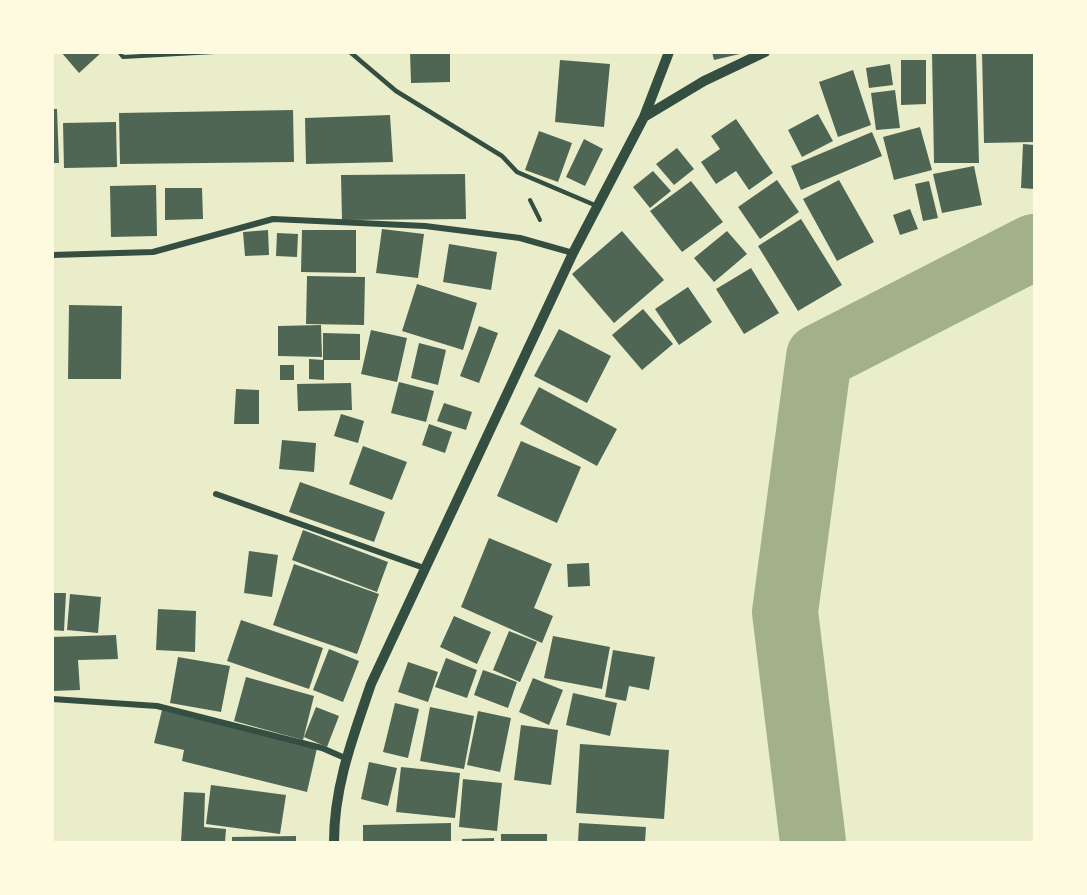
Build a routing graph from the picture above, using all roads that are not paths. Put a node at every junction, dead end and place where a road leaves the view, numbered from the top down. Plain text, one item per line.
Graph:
1 (350, 52) edge
2 (669, 52) edge
3 (765, 52) edge
4 (644, 117) junction
5 (597, 206) junction
6 (573, 253) junction
7 (52, 255) edge
8 (216, 494) dead end
9 (424, 568) junction
10 (52, 699) edge
11 (345, 758) junction
12 (334, 843) edge

1 - 5 lane
2 - 4 street
3 - 4 street
4 - 5 street
5 - 6 street
6 - 7 street
6 - 9 street
8 - 9 street
9 - 11 street
10 - 11 street
11 - 12 street

